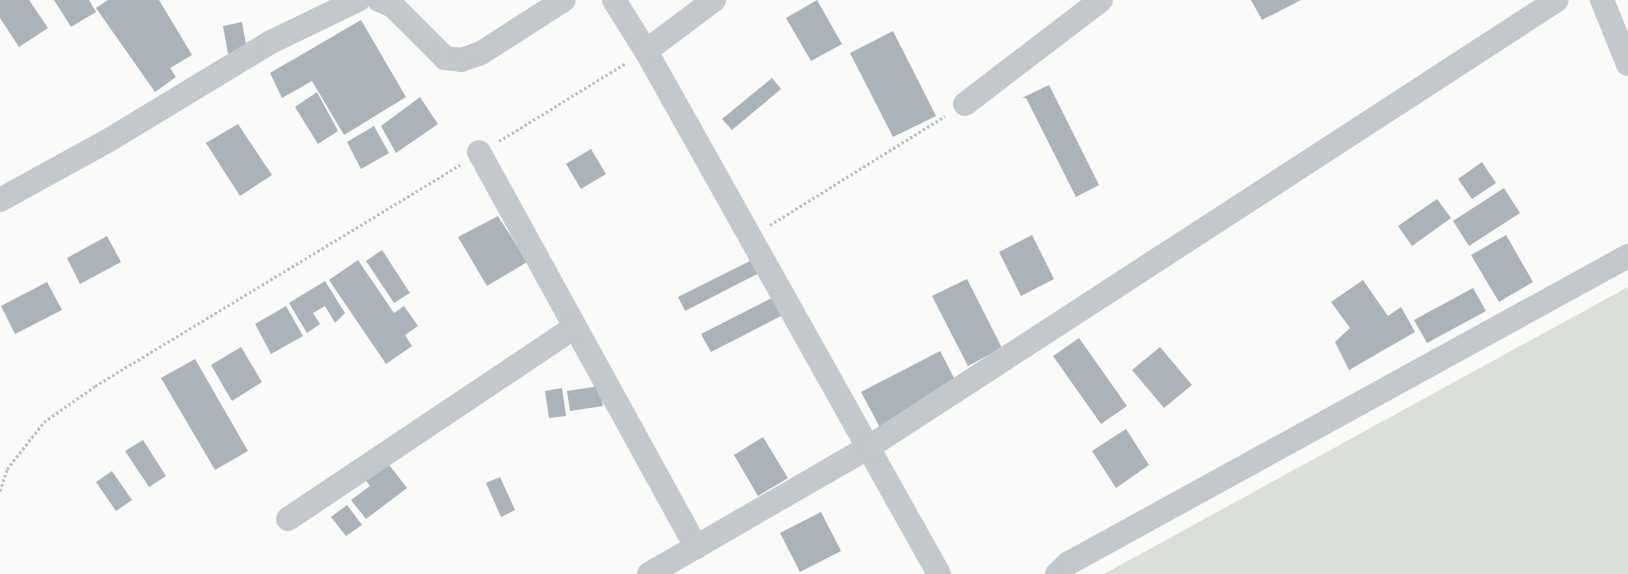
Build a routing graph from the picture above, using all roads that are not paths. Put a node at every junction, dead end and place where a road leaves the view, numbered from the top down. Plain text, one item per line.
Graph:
1 (358, 0) edge
2 (379, 0) edge
3 (564, 0) edge
4 (614, 0) edge
5 (714, 0) edge
6 (1101, 0) edge
7 (1557, 0) edge
8 (1602, 0) edge
9 (646, 51) junction
10 (1628, 64) edge
11 (965, 104) road end
12 (479, 152) road end
13 (0, 200) edge
14 (1628, 256) edge
15 (575, 327) junction
16 (869, 447) junction
17 (288, 519) dead end
18 (696, 547) junction
19 (649, 574) edge
20 (939, 574) edge
21 (1057, 574) edge

1 - 13 street
2 - 3 street
4 - 9 street
5 - 9 street
6 - 11 street
7 - 16 street
8 - 10 street
9 - 16 street
12 - 15 street
14 - 21 street
15 - 17 street
15 - 18 street
16 - 18 street
16 - 20 street
18 - 19 street

